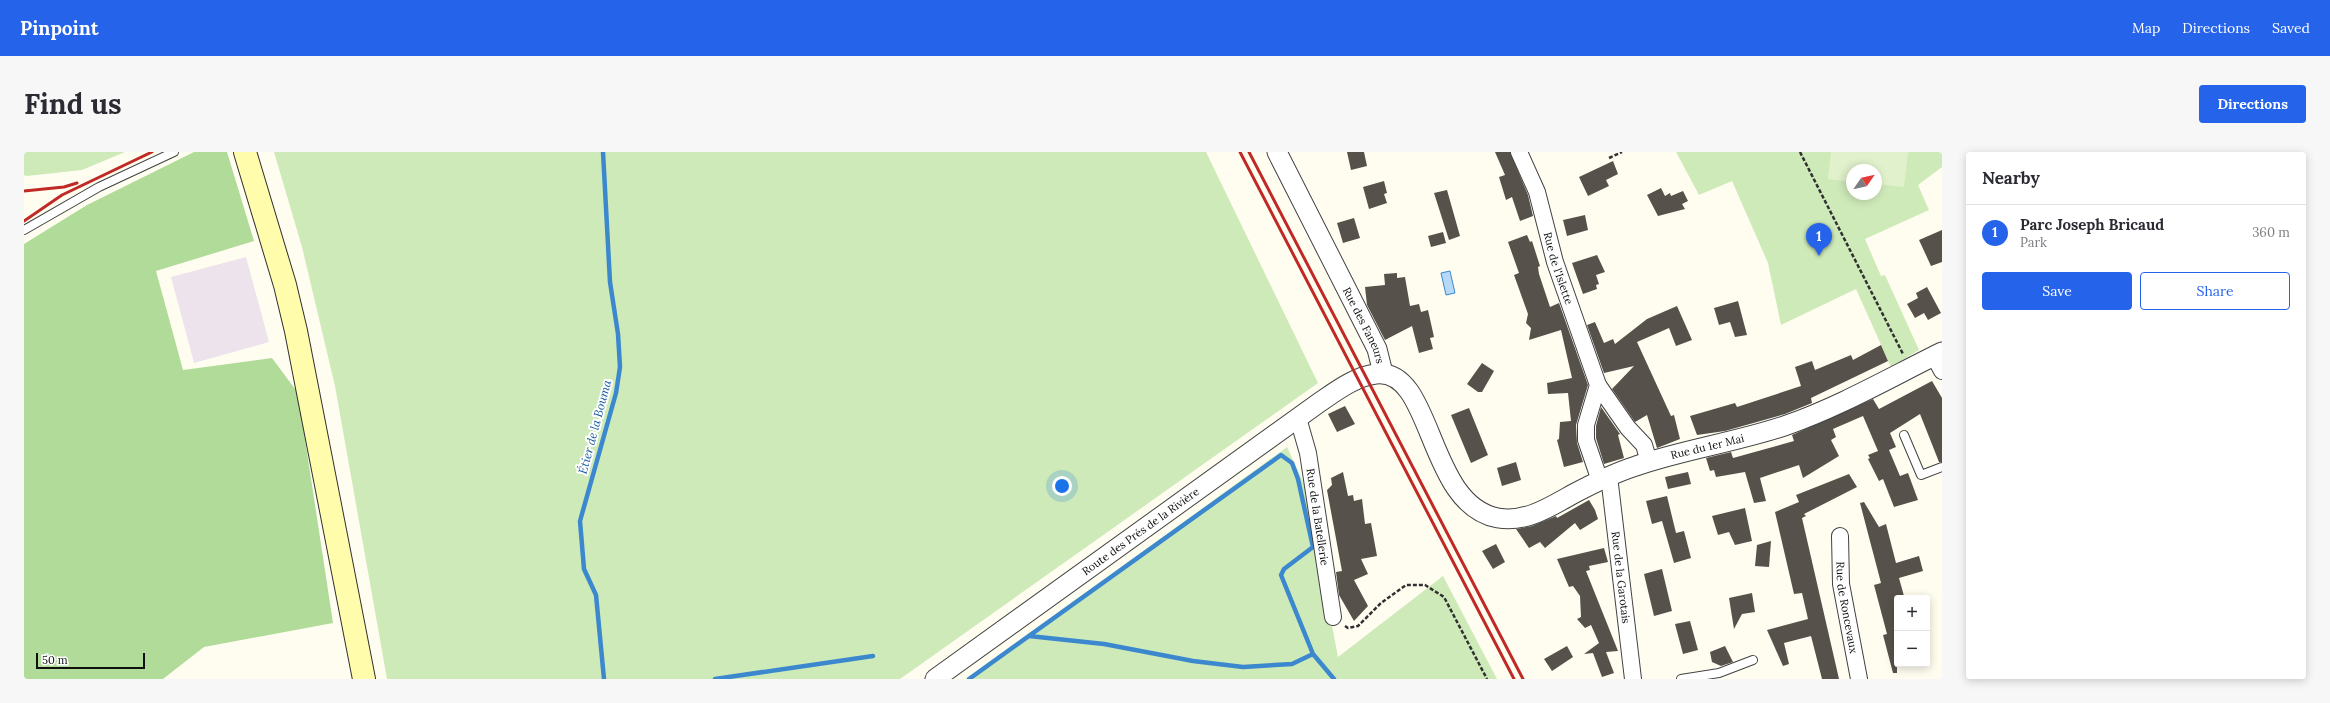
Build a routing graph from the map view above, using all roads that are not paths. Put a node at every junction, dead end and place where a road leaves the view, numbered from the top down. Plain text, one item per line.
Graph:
1 (174, 152) edge
2 (245, 152) edge
3 (1277, 152) edge
4 (1519, 152) edge
5 (24, 230) edge
6 (1939, 359) edge
7 (1382, 374) junction
8 (1598, 384) junction
9 (1298, 418) junction
10 (1904, 435) dead end
11 (1649, 462) junction
12 (1942, 467) edge
13 (1604, 478) junction
14 (1472, 507) joint
15 (1840, 536) dead end
16 (1333, 617) road end
17 (1753, 660) dead end
18 (364, 679) edge
19 (935, 679) edge
20 (1633, 679) edge
21 (1681, 679) edge
22 (1859, 679) edge

1 - 5 lane
2 - 18 main road
3 - 7 street, Rue des Faneurs
4 - 8 street, Rue de l'Islette
6 - 11 street, Rue du 1er Mai
7 - 9 street, Route des Prés de la Rivière
7 - 14 street, Rue des Faneurs
8 - 11 street, Rue de l'Islette
8 - 13 street
9 - 16 street, Rue de la Batellerie
9 - 19 street, Route des Prés de la Rivière
10 - 12 lane
11 - 13 street, Rue du 1er Mai
13 - 14 street, Rue du 1er Mai
13 - 20 street, Rue de la Garotais
15 - 22 street, Rue de Roncevaux
17 - 21 lane

